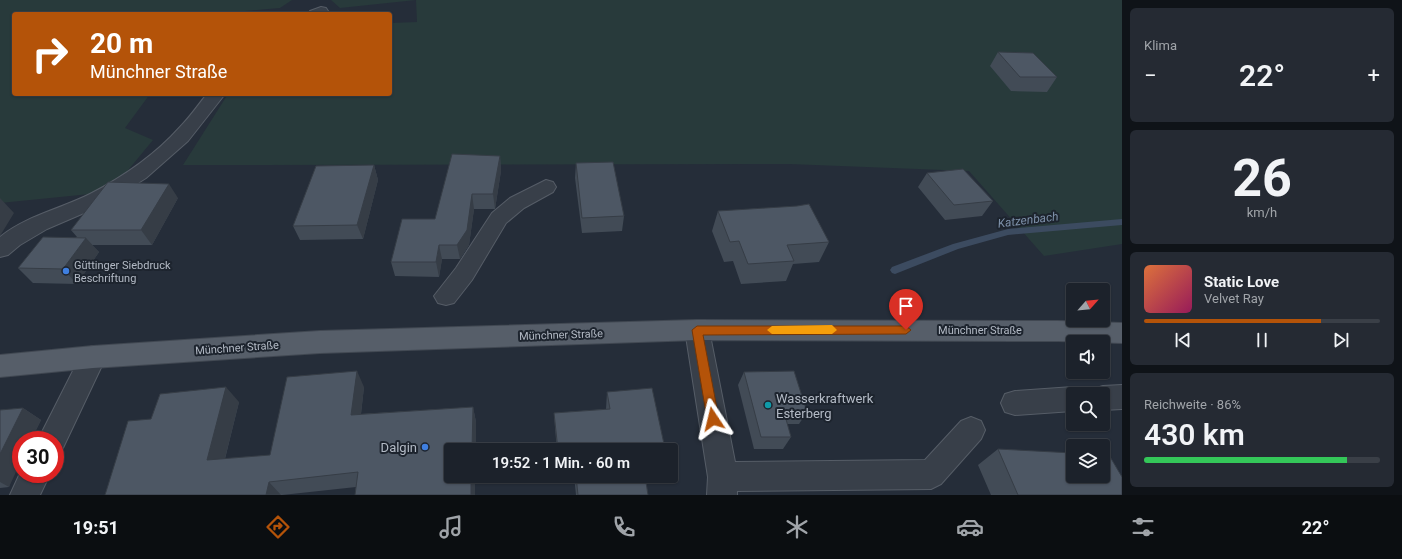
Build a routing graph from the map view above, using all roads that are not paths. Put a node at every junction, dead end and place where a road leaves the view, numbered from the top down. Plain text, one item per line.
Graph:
1 (214, 96) edge
2 (546, 187) dead end
3 (0, 249) edge
4 (446, 296) dead end
5 (697, 330) junction
6 (1122, 333) edge
7 (93, 357) junction
8 (0, 366) edge
9 (1122, 397) edge
10 (1110, 398) edge
11 (1066, 399) edge
12 (1014, 402) dead end
13 (971, 430) dead end
14 (56, 431) edge
15 (31, 483) edge
16 (723, 486) edge
17 (25, 495) edge

1 - 3 street
2 - 4 street
5 - 6 main road, Münchner Straße
5 - 7 main road, Münchner Straße
5 - 16 street
7 - 8 main road, Münchner Straße
7 - 14 street
9 - 10 street
11 - 12 street
13 - 16 street
15 - 17 street

